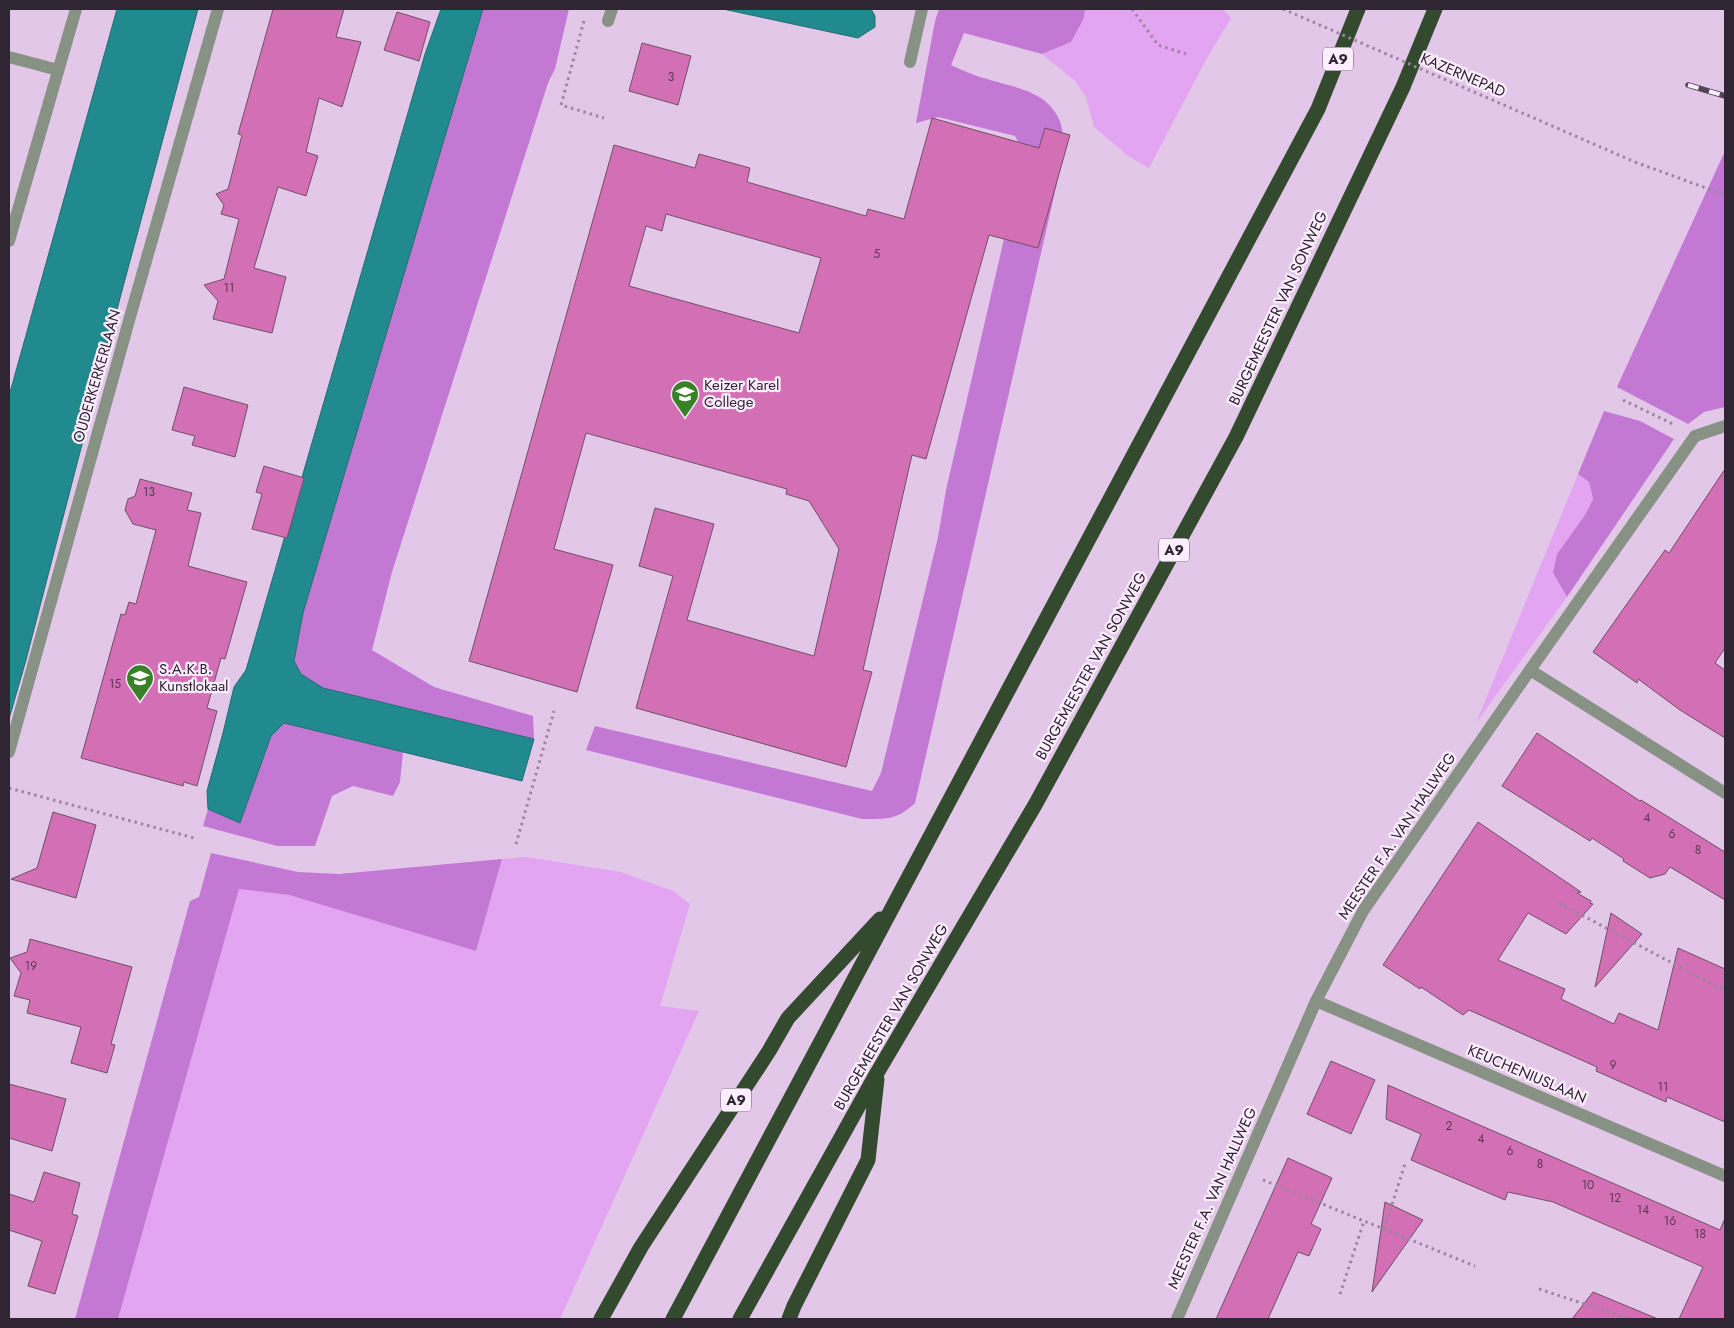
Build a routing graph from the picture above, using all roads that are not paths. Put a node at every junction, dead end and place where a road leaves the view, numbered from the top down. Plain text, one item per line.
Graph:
1 (76, 9) edge
2 (218, 9) edge
3 (922, 9) edge
4 (1358, 9) edge
5 (1435, 9) edge
6 (9, 56) edge
7 (910, 62) dead end
8 (58, 70) junction
9 (9, 241) edge
10 (1725, 426) edge
11 (1530, 670) junction
12 (9, 752) edge
13 (1725, 793) edge
14 (895, 903) junction
15 (1316, 1001) junction
16 (877, 1073) junction
17 (1725, 1176) edge
18 (601, 1319) edge
19 (673, 1319) edge
20 (740, 1319) edge
21 (789, 1319) edge
22 (1177, 1319) edge

1 - 8 street
2 - 12 street, OUDERKERKERLAAN
3 - 7 street
4 - 14 highway, A9
5 - 16 highway, BURGEMEESTER VAN SONWEG / A9
6 - 8 street
8 - 9 street
10 - 11 street, MEESTER F.A. VAN HALLWEG
11 - 13 street
11 - 15 street, MEESTER F.A. VAN HALLWEG
14 - 18 highway, A9
14 - 19 highway, A9
15 - 17 street, KEUCHENIUSLAAN
15 - 22 street, MEESTER F.A. VAN HALLWEG
16 - 20 highway, BURGEMEESTER VAN SONWEG / A9
16 - 21 highway, A9

